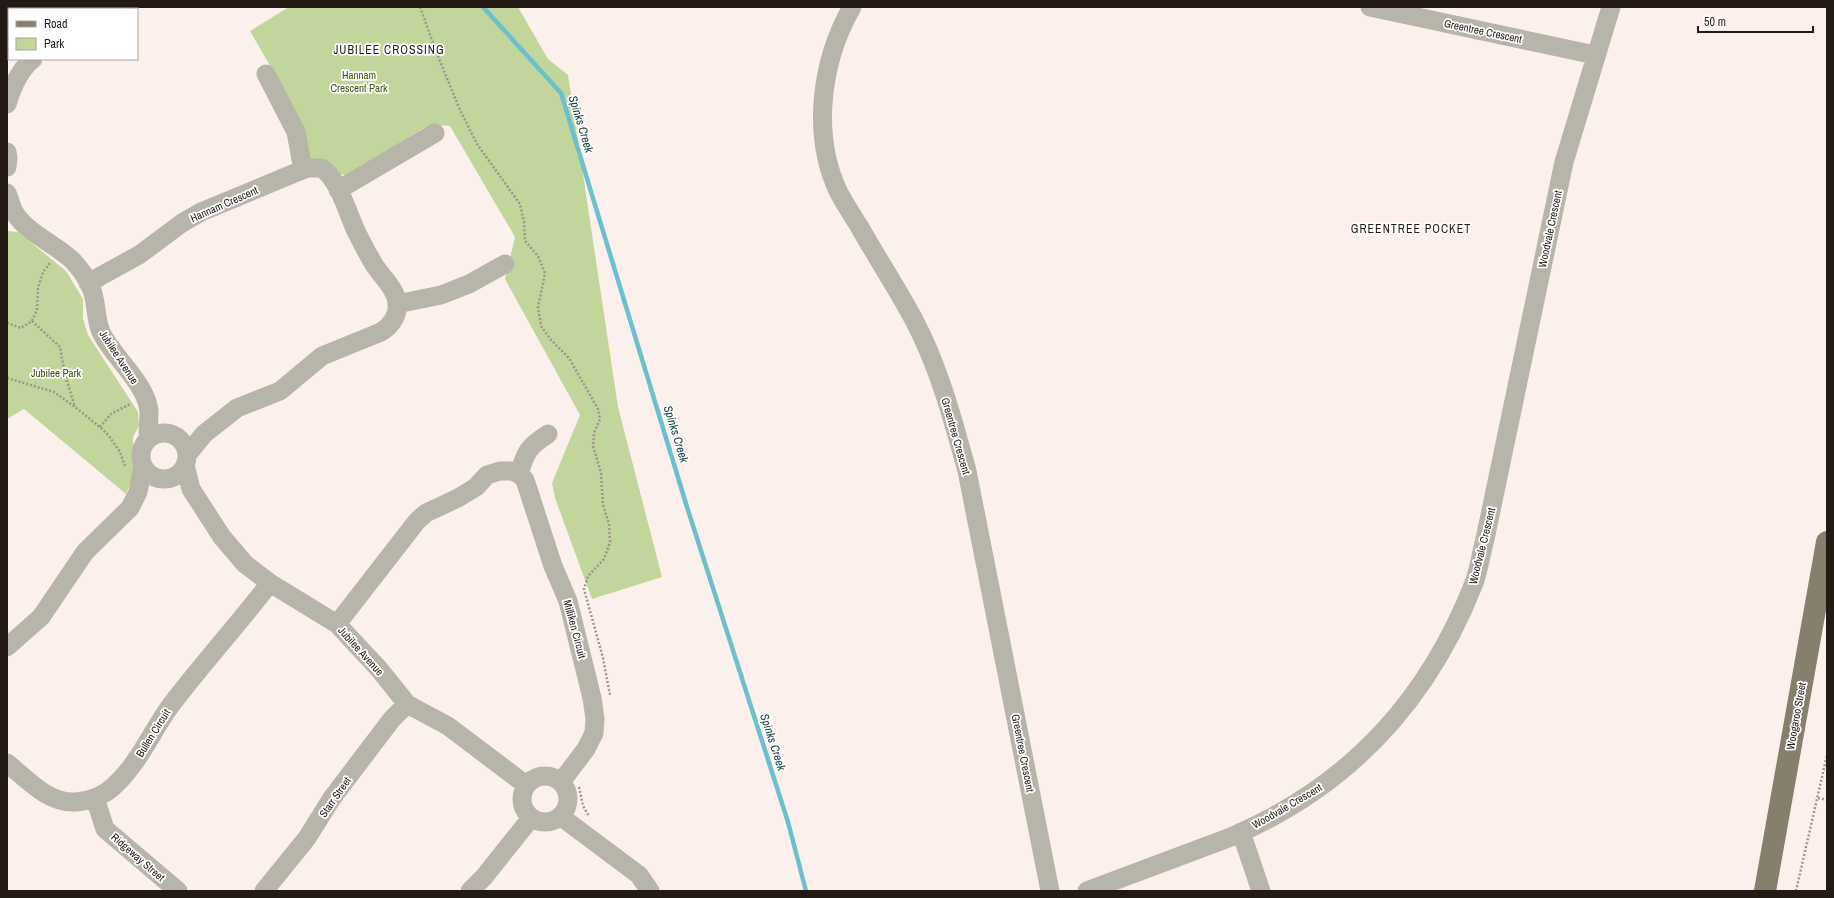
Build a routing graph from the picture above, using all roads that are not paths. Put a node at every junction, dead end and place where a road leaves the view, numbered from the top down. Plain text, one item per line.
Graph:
1 (852, 7) edge
2 (1370, 7) edge
3 (1611, 7) edge
4 (1595, 56) junction
5 (31, 60) edge
6 (266, 74) dead end
7 (7, 103) edge
8 (435, 134) dead end
9 (7, 152) edge
10 (7, 167) edge
11 (303, 170) junction
12 (338, 190) junction
13 (7, 193) edge
14 (10, 213) edge
15 (505, 264) dead end
16 (88, 283) junction
17 (397, 304) junction
18 (147, 405) junction
19 (204, 434) junction
20 (548, 434) dead end
21 (171, 435) junction
22 (148, 439) junction
23 (186, 460) junction
24 (143, 466) junction
25 (519, 474) junction
26 (164, 478) junction
27 (191, 489) junction
28 (138, 492) junction
29 (1827, 542) edge
30 (270, 583) junction
31 (337, 624) junction
32 (7, 647) edge
33 (407, 704) junction
34 (7, 763) edge
35 (561, 782) junction
36 (526, 785) junction
37 (95, 798) junction
38 (560, 816) junction
39 (532, 818) junction
40 (1242, 832) junction
41 (178, 891) edge
42 (264, 891) edge
43 (470, 891) edge
44 (650, 891) edge
45 (1050, 891) edge
46 (1087, 891) edge
47 (1261, 891) edge
48 (1765, 891) edge

1 - 45 street, Greentree Crescent
2 - 4 street, Greentree Crescent
3 - 4 street, Woodvale Crescent
4 - 40 street, Woodvale Crescent
5 - 7 street
6 - 11 street
8 - 12 street
9 - 10 street
11 - 12 street, Hannam Crescent
11 - 16 street, Hannam Crescent
12 - 17 street, Hannam Crescent
13 - 14 street, Jubilee Avenue
14 - 16 street, Jubilee Avenue
15 - 17 street
16 - 18 street, Jubilee Avenue
17 - 19 street
18 - 21 street, Jubilee Avenue
18 - 22 street
19 - 21 street
19 - 23 street
20 - 25 street
21 - 22 street
21 - 23 street, Jubilee Avenue
22 - 24 street
23 - 26 street
23 - 27 street, Jubilee Avenue
24 - 26 street
24 - 28 street
25 - 31 street
25 - 35 street, Milliken Circuit
26 - 27 street
26 - 28 street
27 - 30 street, Jubilee Avenue
28 - 32 street
29 - 48 main road, Woogaroo Street
30 - 31 street, Jubilee Avenue
30 - 37 street, Bullen Circuit
31 - 33 street, Jubilee Avenue
33 - 36 street, Jubilee Avenue
33 - 42 street, Starr Street
34 - 37 street, Bullen Circuit
35 - 36 street
35 - 38 street
36 - 39 street
37 - 41 street, Ridgeway Street
38 - 39 street
38 - 44 street
39 - 43 street
40 - 46 street, Woodvale Crescent
40 - 47 street

